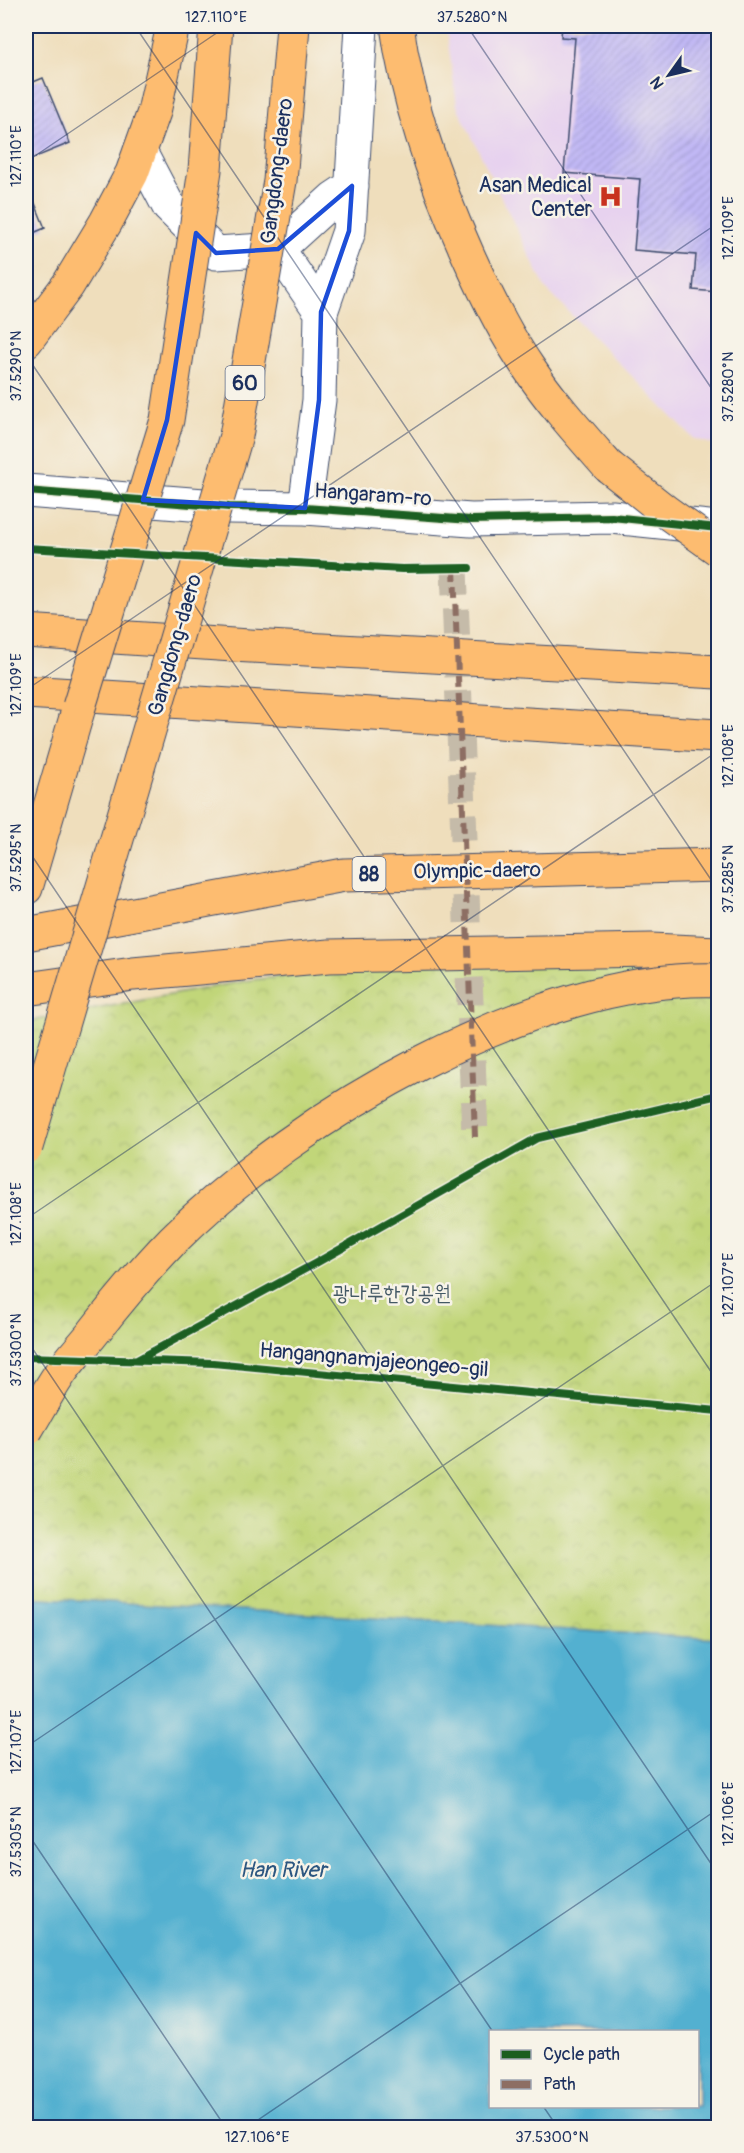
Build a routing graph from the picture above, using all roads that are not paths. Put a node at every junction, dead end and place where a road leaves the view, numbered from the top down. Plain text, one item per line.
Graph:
1 (170, 26) edge
2 (216, 26) edge
3 (293, 26) edge
4 (361, 26) edge
5 (397, 26) edge
6 (140, 152) junction
7 (352, 186) junction
8 (278, 249) junction
9 (321, 312) junction
10 (26, 341) edge
11 (26, 491) edge
12 (305, 508) junction
13 (718, 528) edge
14 (718, 549) edge
15 (26, 631) edge
16 (718, 672) edge
17 (26, 692) edge
18 (718, 736) edge
19 (718, 865) edge
20 (26, 888) edge
21 (26, 934) edge
22 (651, 950) junction
23 (718, 953) edge
24 (718, 962) edge
25 (718, 980) edge
26 (26, 989) edge
27 (26, 1147) edge
28 (26, 1430) edge

1 - 6 main road
2 - 20 main road, bridge
3 - 27 main road, Gangdong-daero / 60, bridge
4 - 7 street
5 - 14 main road, bridge
6 - 8 street
6 - 10 main road
7 - 8 street
7 - 9 street
8 - 9 street
9 - 12 street
11 - 12 street, Hangaram-ro
12 - 13 street, Hangaram-ro
15 - 16 main road
17 - 18 main road
19 - 21 main road, Olympic-daero / 88
22 - 23 main road
22 - 24 main road
22 - 26 main road
25 - 28 main road, bridge

